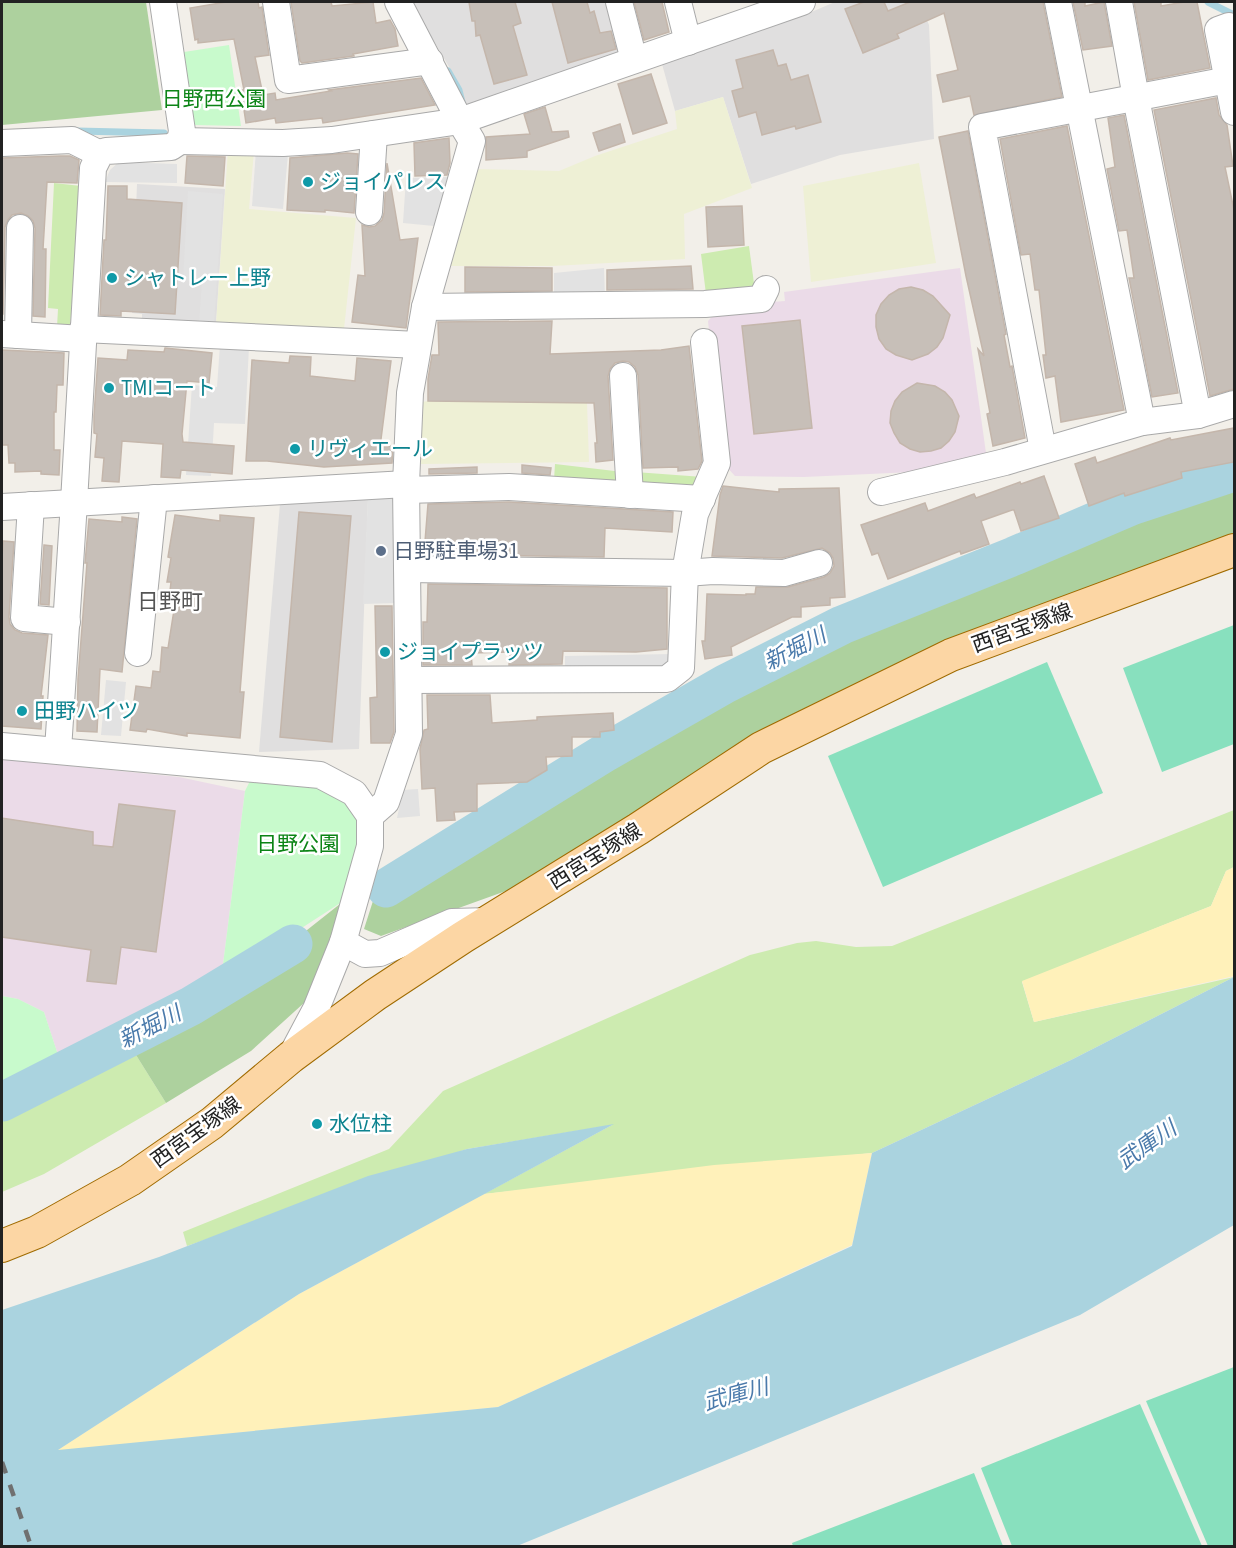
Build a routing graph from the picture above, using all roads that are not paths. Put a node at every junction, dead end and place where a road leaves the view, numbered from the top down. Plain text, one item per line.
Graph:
1 (163, 2) edge
2 (276, 2) edge
3 (398, 2) edge
4 (619, 2) edge
5 (678, 2) edge
6 (802, 2) edge
7 (1058, 2) edge
8 (1119, 2) edge
9 (759, 9) edge
10 (1234, 28) edge
11 (688, 42) junction
12 (634, 60) junction
13 (430, 61) junction
14 (1228, 81) junction
15 (1136, 98) junction
16 (1079, 108) junction
17 (1234, 112) edge
18 (460, 121) junction
19 (374, 134) junction
20 (180, 141) junction
21 (2, 143) edge
22 (100, 154) junction
23 (369, 212) dead end
24 (20, 228) dead end
25 (766, 289) dead end
26 (425, 307) junction
27 (10, 334) edge
28 (83, 334) junction
29 (704, 342) dead end
30 (418, 345) junction
31 (623, 376) dead end
32 (1234, 404) edge
33 (1198, 415) junction
34 (1142, 422) junction
35 (1043, 450) junction
36 (406, 487) junction
37 (881, 492) dead end
38 (630, 495) junction
39 (154, 498) junction
40 (702, 499) junction
41 (74, 502) junction
42 (31, 505) junction
43 (2, 507) edge
44 (1234, 550) edge
45 (819, 563) dead end
46 (408, 568) junction
47 (685, 573) junction
48 (67, 622) junction
49 (138, 653) dead end
50 (409, 681) junction
51 (2, 746) edge
52 (58, 750) junction
53 (370, 816) junction
54 (489, 921) junction
55 (343, 942) junction
56 (291, 1057) junction
57 (2, 1246) edge

1 - 20 street
2 - 13 street
3 - 13 street
4 - 12 street
5 - 11 street
6 - 9 street
7 - 16 street
8 - 15 street
9 - 11 street
10 - 14 street
11 - 12 street
12 - 18 street
13 - 18 street
14 - 15 street
14 - 17 street
15 - 16 street
15 - 33 street
16 - 34 street
16 - 35 street
18 - 19 street
18 - 26 street
19 - 20 street
19 - 23 street
20 - 22 street
21 - 22 street
22 - 28 street
24 - 27 street
25 - 26 street
26 - 30 street
27 - 28 street
28 - 30 street
28 - 41 street
29 - 40 street
30 - 36 street
31 - 38 street
32 - 33 street
33 - 34 street
34 - 35 street
35 - 37 street
36 - 38 street
36 - 39 street
36 - 46 street
38 - 40 street
39 - 41 street
39 - 49 street
40 - 47 street
41 - 42 street
41 - 48 street
42 - 43 street
42 - 48 street
44 - 54 main road, 西宮宝塚線
45 - 47 street
46 - 47 street
46 - 50 street
47 - 50 street
48 - 52 street
50 - 53 street
51 - 52 street
52 - 53 street
53 - 55 street
54 - 55 street
54 - 56 main road, 西宮宝塚線
55 - 56 street
56 - 57 main road, 西宮宝塚線

